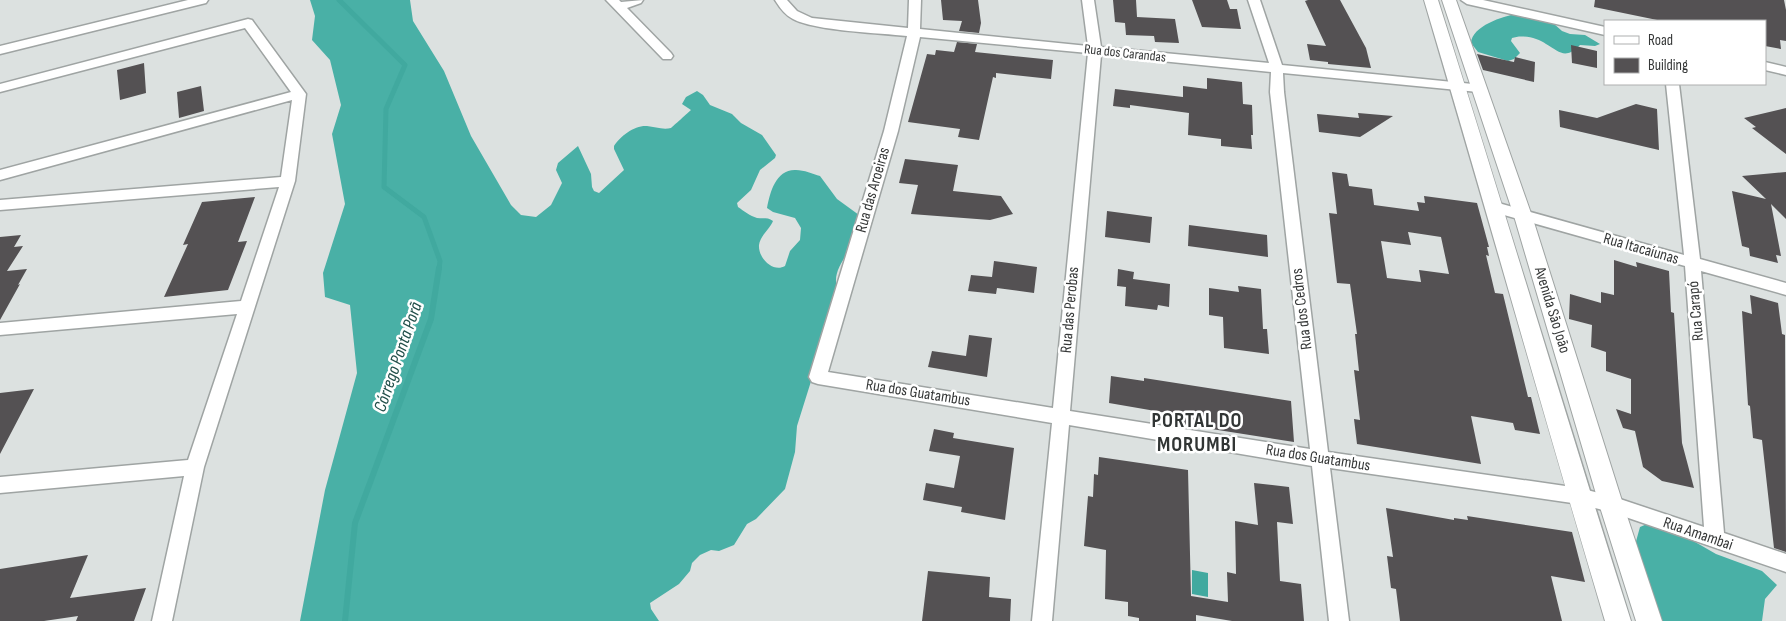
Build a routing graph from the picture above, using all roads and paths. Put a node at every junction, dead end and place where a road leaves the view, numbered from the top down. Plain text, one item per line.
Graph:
1 (202, 0) edge
2 (637, 0) edge
3 (781, 0) edge
4 (915, 0) edge
5 (1088, 0) edge
6 (1254, 0) edge
7 (1431, 0) edge
8 (1449, 0) edge
9 (1466, 0) edge
10 (1532, 0) edge
11 (615, 3) edge
12 (1531, 14) junction
13 (1604, 31) edge
14 (914, 34) junction
15 (0, 50) edge
16 (1095, 50) junction
17 (668, 56) dead end
18 (1766, 66) edge
19 (1277, 68) junction
20 (1786, 71) edge
21 (1673, 85) edge
22 (1457, 86) junction
23 (0, 88) edge
24 (1478, 88) junction
25 (299, 94) junction
26 (0, 175) edge
27 (288, 181) junction
28 (0, 205) edge
29 (1495, 207) junction
30 (1523, 216) junction
31 (1693, 263) junction
32 (1786, 289) edge
33 (247, 307) junction
34 (0, 330) edge
35 (1534, 337) junction
36 (1561, 339) junction
37 (818, 377) joint
38 (1060, 416) junction
39 (1320, 458) junction
40 (195, 467) junction
41 (0, 485) edge
42 (1580, 496) junction
43 (1611, 504) junction
44 (1714, 539) junction
45 (1786, 563) edge
46 (162, 621) edge
47 (1042, 621) edge
48 (1340, 621) edge
49 (1618, 621) edge
50 (1649, 621) edge

1 - 15 street
2 - 11 street
3 - 14 street, Rua dos Carandas
4 - 14 street, Rua das Aroeiras
5 - 16 street, Rua das Perobas
6 - 19 street, Rua dos Cedros
7 - 22 street, Avenida São João
8 - 24 street, Avenida São João
9 - 12 street
10 - 12 street
11 - 17 street
12 - 13 street
14 - 16 street, Rua dos Carandas
14 - 37 street, Rua das Aroeiras
16 - 19 street, Rua dos Carandas
16 - 38 street, Rua das Perobas
18 - 20 street
19 - 22 street, Rua dos Carandas
19 - 39 street, Rua dos Cedros
21 - 31 street, Rua Carapó
22 - 24 street, Rua dos Carandas
22 - 29 street, Avenida São João
23 - 25 street
24 - 30 street, Avenida São João
25 - 26 street
25 - 27 street
27 - 28 street
27 - 33 street
29 - 30 street, Rua Itacaíunas
29 - 35 street, Avenida São João
30 - 31 street, Rua Itacaíunas
30 - 36 street, Avenida São João
31 - 32 street, Rua Itacaíunas
31 - 44 street, Rua Carapó
33 - 34 street
33 - 40 street
35 - 36 street
35 - 42 street, Avenida São João
36 - 43 street, Avenida São João
37 - 38 street, Rua dos Guatambus
38 - 39 street, Rua dos Guatambus
38 - 47 street, Rua das Perobas
39 - 42 street, Rua dos Guatambus
39 - 48 street, Rua dos Cedros
40 - 41 street
40 - 46 street
42 - 43 street, Rua dos Guatambus
42 - 49 street, Avenida São João
43 - 44 street, Rua Amambai
43 - 50 street, Avenida São João
44 - 45 street, Rua Amambai

